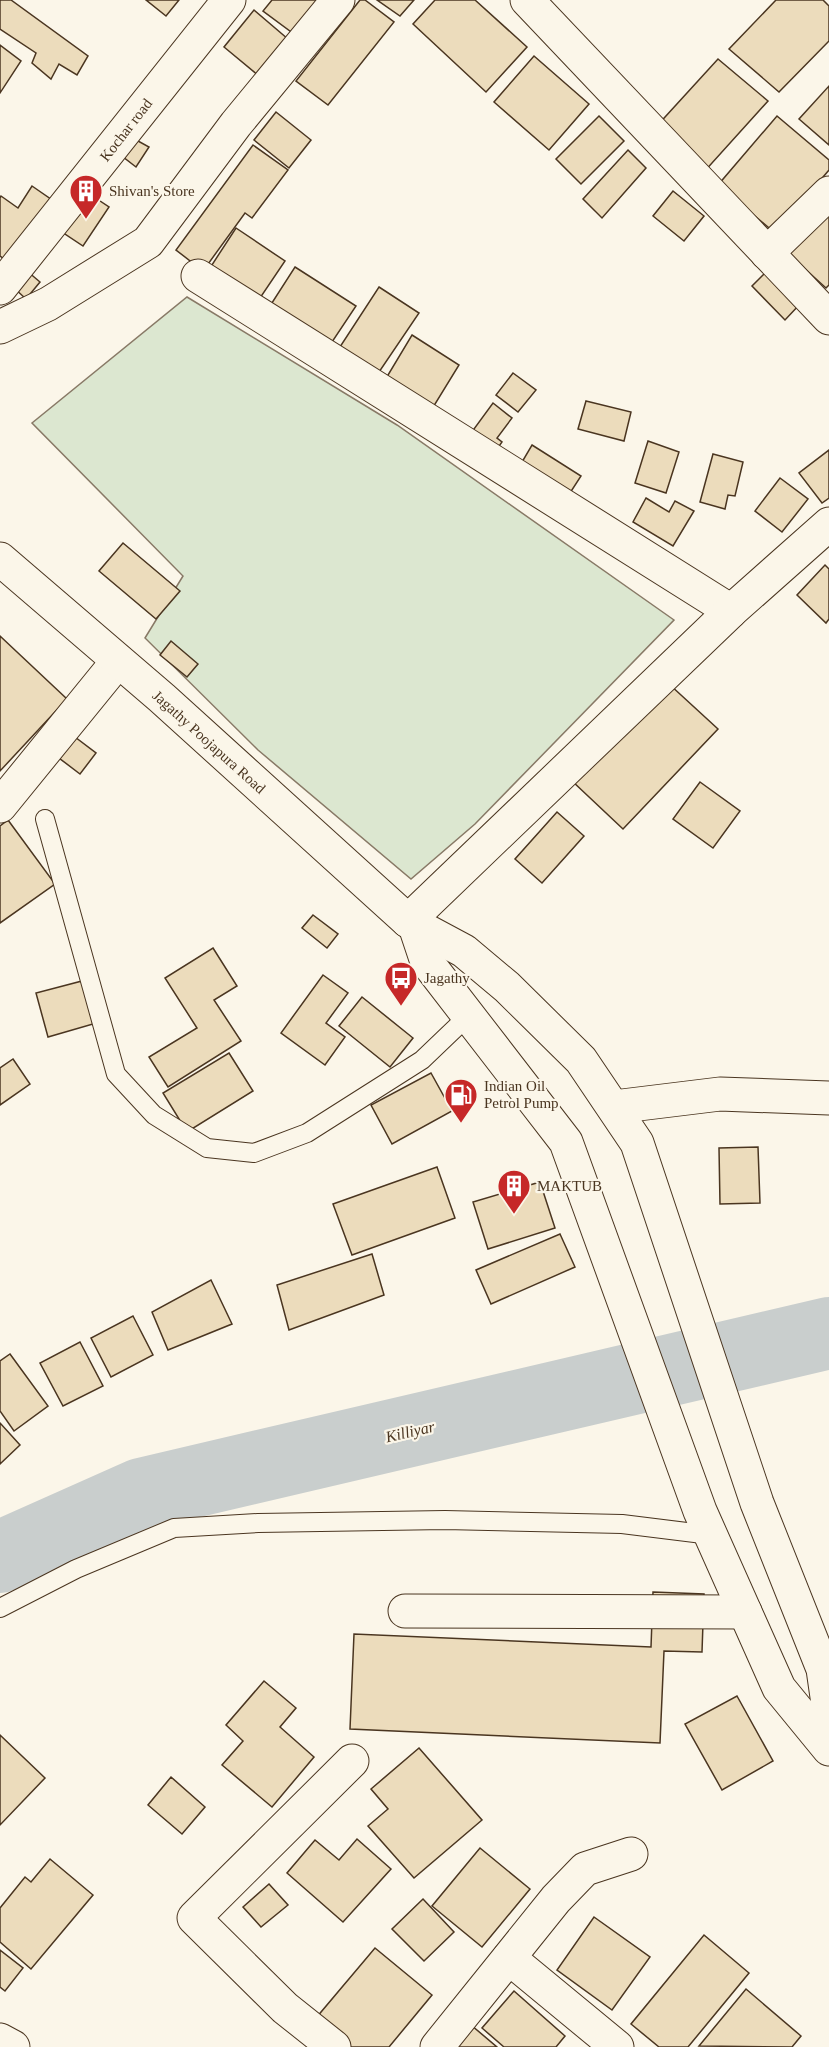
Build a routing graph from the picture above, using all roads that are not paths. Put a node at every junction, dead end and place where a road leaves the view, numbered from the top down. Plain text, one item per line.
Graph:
1 (229, 0) edge
2 (338, 0) edge
3 (527, 0) edge
4 (829, 193) edge
5 (767, 253) junction
6 (198, 276) dead end
7 (0, 288) edge
8 (829, 318) edge
9 (0, 327) edge
10 (829, 524) edge
11 (0, 559) edge
12 (731, 611) junction
13 (118, 661) junction
14 (0, 806) edge
15 (45, 819) dead end
16 (412, 924) junction
17 (469, 1015) junction
18 (829, 1098) edge
19 (614, 1107) junction
20 (705, 1523) junction
21 (0, 1608) edge
22 (405, 1611) dead end
23 (745, 1612) junction
24 (829, 1711) edge
25 (829, 1749) edge
26 (352, 1761) dead end
27 (631, 1854) dead end
28 (509, 1958) junction
29 (0, 2040) edge
30 (13, 2047) edge
31 (334, 2047) edge
32 (437, 2047) edge
33 (617, 2047) edge

1 - 7 street, Kochar road
2 - 9 street
3 - 5 street
4 - 5 street
5 - 8 street
6 - 12 street
10 - 12 street
11 - 13 street, Jagathy Poojapura Road
12 - 16 street
13 - 14 street
13 - 16 street, Jagathy Poojapura Road
15 - 17 lane
16 - 17 street
16 - 19 street
17 - 20 street
18 - 19 street
19 - 24 street
20 - 21 lane
20 - 23 street
22 - 23 street
23 - 25 street
26 - 31 street
27 - 28 street
28 - 32 street
28 - 33 street
29 - 30 street

